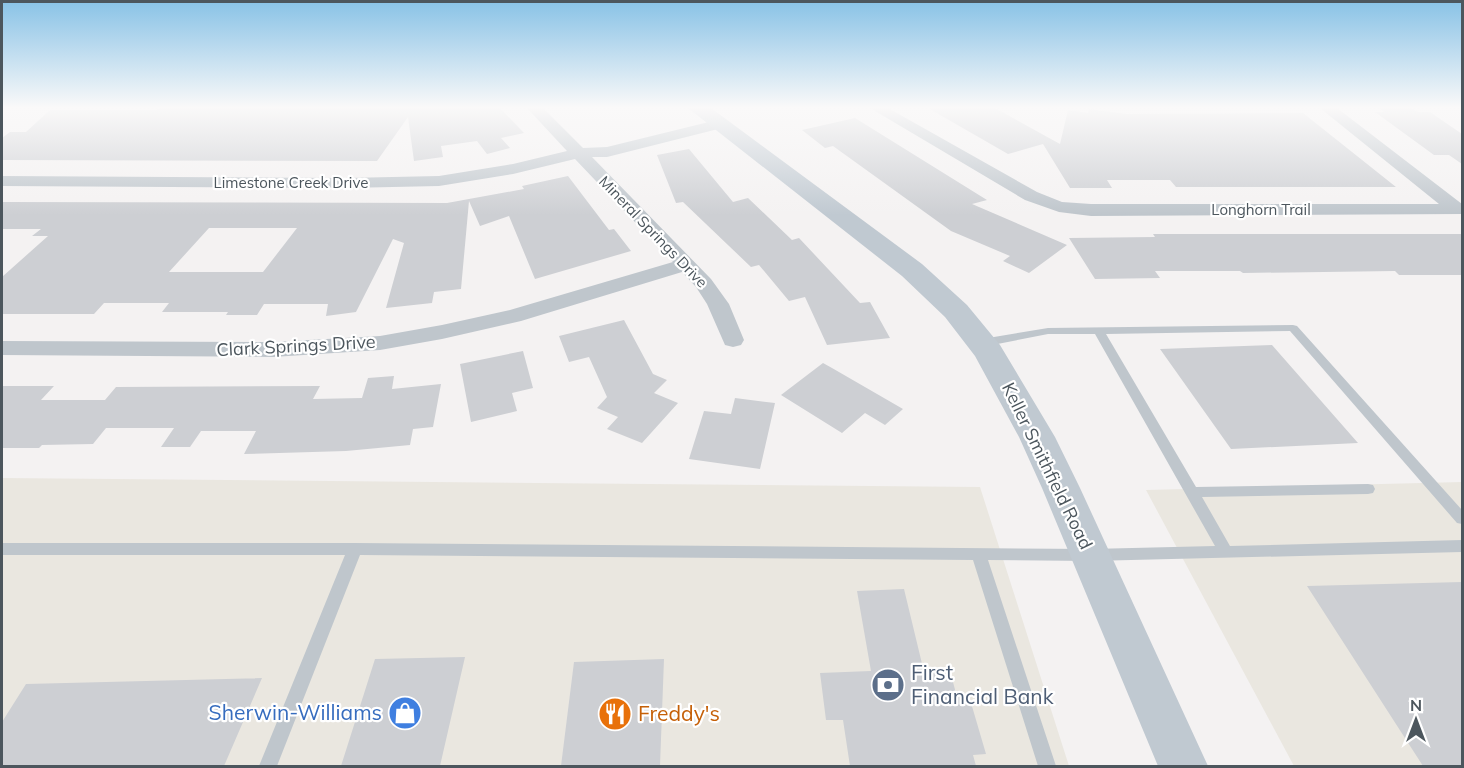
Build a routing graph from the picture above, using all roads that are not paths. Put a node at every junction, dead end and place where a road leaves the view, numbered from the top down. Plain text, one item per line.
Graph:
1 (568, 144) edge
2 (629, 144) edge
3 (746, 144) edge
4 (940, 144) edge
5 (1375, 144) edge
6 (577, 153) junction
7 (2, 182) edge
8 (1460, 209) edge
9 (688, 264) junction
10 (1099, 331) junction
11 (733, 340) dead end
12 (982, 343) junction
13 (2, 348) edge
14 (1368, 489) dead end
15 (1192, 492) junction
16 (1462, 519) edge
17 (1462, 546) edge
18 (2, 549) edge
19 (355, 549) junction
20 (1226, 552) junction
21 (979, 555) junction
22 (1090, 555) junction
23 (268, 766) edge
24 (1047, 766) edge
25 (1183, 766) edge

1 - 6 street, Mineral Springs Drive
2 - 6 street, Limestone Creek Drive
3 - 12 main road, Keller Smithfield Road
4 - 8 street, Longhorn Trail
5 - 8 street
6 - 7 street, Limestone Creek Drive
6 - 9 street, Mineral Springs Drive
9 - 11 street, Mineral Springs Drive
9 - 13 street, Clark Springs Drive
10 - 12 lane
10 - 15 lane
10 - 16 lane
12 - 22 main road, Keller Smithfield Road
14 - 15 lane
15 - 20 lane
17 - 20 lane
18 - 19 lane
19 - 21 lane
19 - 23 lane
20 - 22 lane
21 - 22 lane
21 - 24 lane
22 - 25 main road, Keller Smithfield Road

